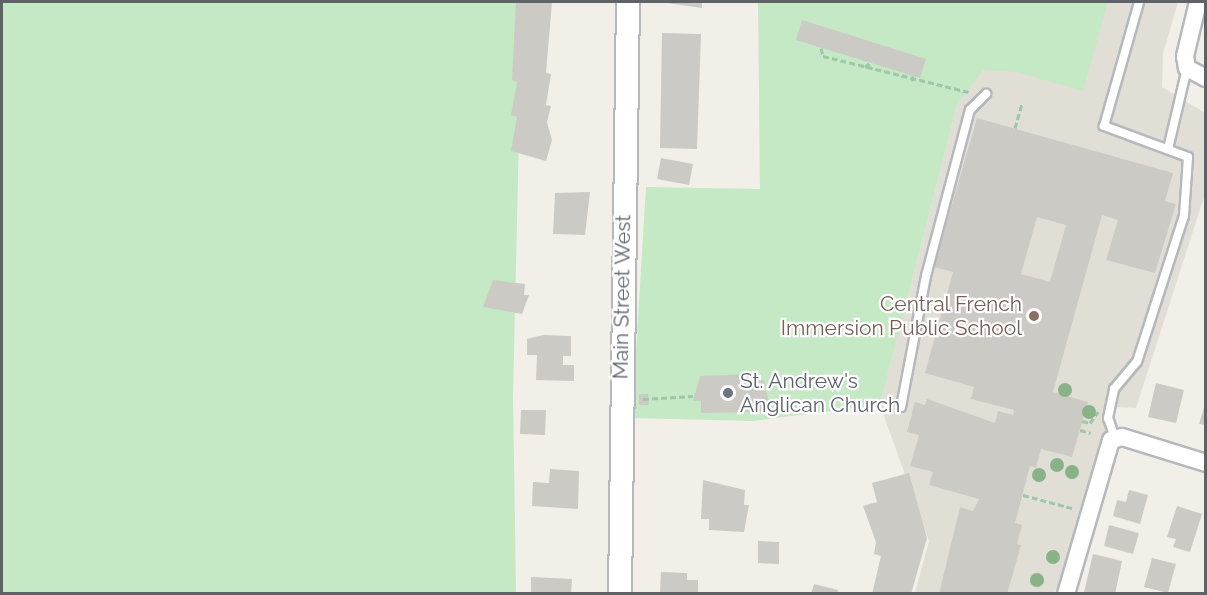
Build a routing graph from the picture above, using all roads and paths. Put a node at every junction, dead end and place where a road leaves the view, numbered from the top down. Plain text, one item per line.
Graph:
1 (628, 2) edge
2 (1139, 2) edge
3 (1198, 2) edge
4 (821, 48) dead end
5 (870, 63) dead end
6 (865, 67) junction
7 (1186, 68) junction
8 (1206, 78) edge
9 (986, 94) joint
10 (1022, 103) dead end
11 (1015, 128) dead end
12 (1168, 149) junction
13 (693, 396) dead end
14 (635, 399) dead end
15 (901, 407) dead end
16 (1096, 412) dead end
17 (1083, 421) dead end
18 (1080, 430) dead end
19 (1091, 433) dead end
20 (1114, 438) junction
21 (1206, 463) edge
22 (1023, 495) dead end
23 (1071, 508) dead end
24 (620, 594) edge
25 (1066, 594) edge

1 - 24 main road, Main Street West
2 - 12 lane
3 - 7 street
4 - 6 path
5 - 6 path
6 - 9 path
7 - 8 street
7 - 12 lane
9 - 15 lane
10 - 11 path
12 - 20 lane
13 - 14 path
16 - 17 path
18 - 19 path
20 - 21 street
20 - 25 street
22 - 23 path

